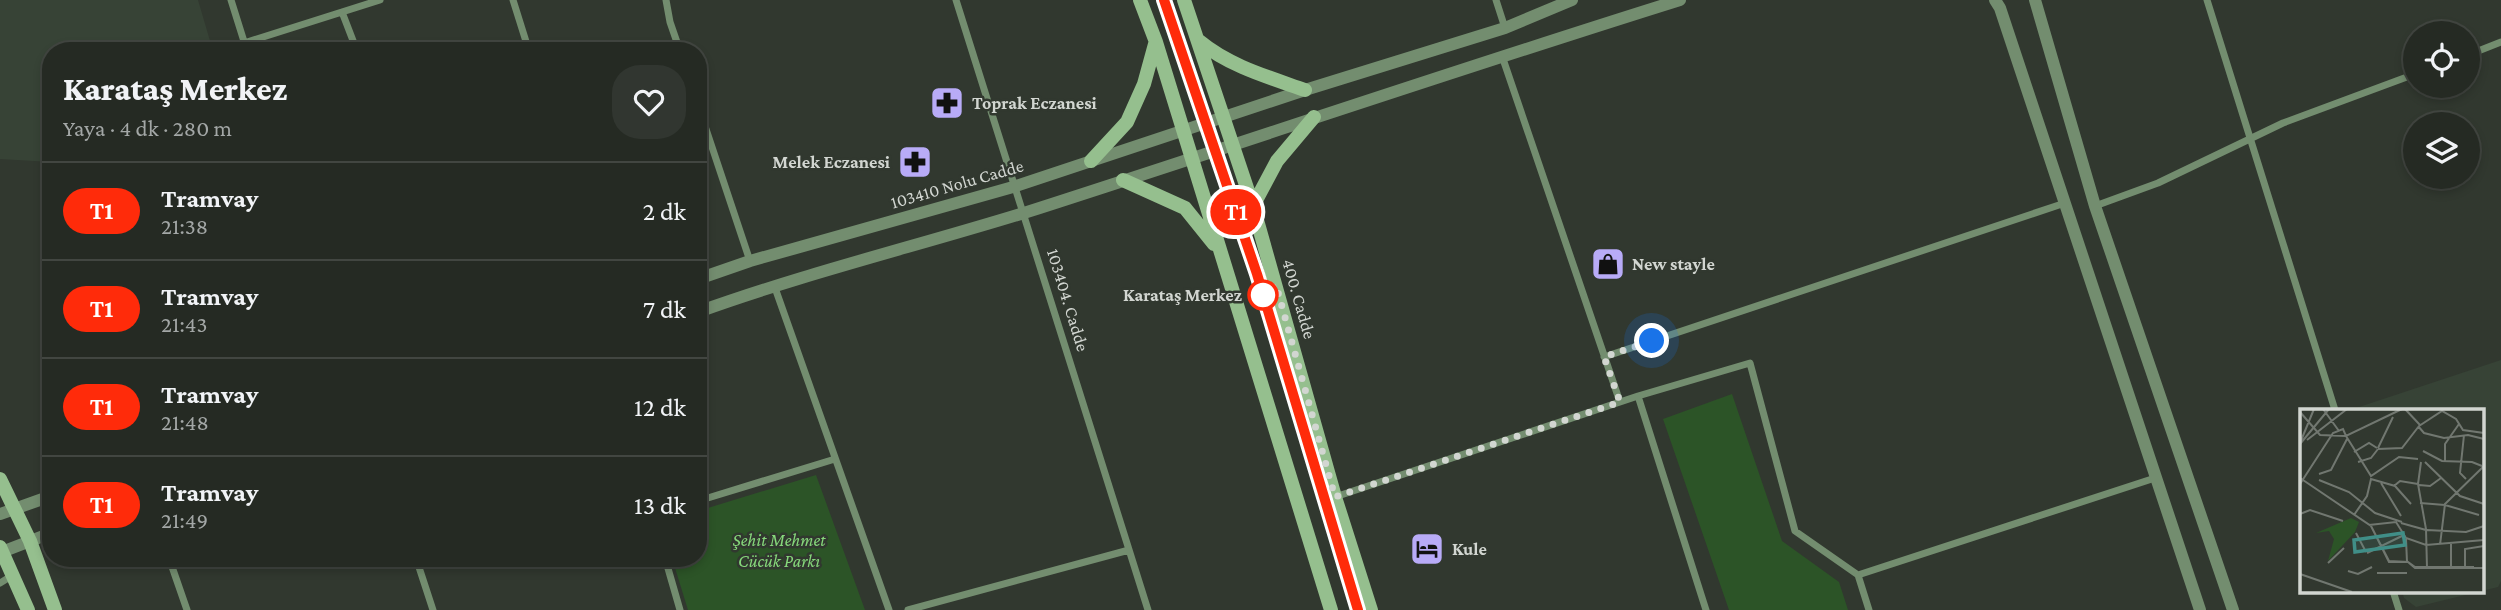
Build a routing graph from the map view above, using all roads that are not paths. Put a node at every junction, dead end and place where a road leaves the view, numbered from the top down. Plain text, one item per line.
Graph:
1 (231, 0) edge
2 (380, 0) edge
3 (513, 0) edge
4 (666, 0) edge
5 (956, 0) edge
6 (1140, 0) edge
7 (1184, 0) edge
8 (1496, 0) edge
9 (1572, 0) edge
10 (1680, 0) edge
11 (1995, 0) edge
12 (2035, 0) edge
13 (2207, 0) edge
14 (361, 3) edge
15 (342, 12) junction
16 (1505, 28) junction
17 (1197, 40) junction
18 (244, 42) edge
19 (259, 42) edge
20 (354, 42) edge
21 (526, 42) edge
22 (677, 42) edge
23 (1156, 42) junction
24 (2501, 42) edge
25 (2480, 50) edge
26 (1502, 56) junction
27 (2403, 78) edge
28 (1305, 90) junction
29 (1224, 117) junction
30 (1314, 117) junction
31 (1183, 130) junction
32 (707, 132) edge
33 (2249, 140) junction
34 (1233, 144) junction
35 (1191, 158) junction
36 (1091, 161) junction
37 (1123, 180) junction
38 (1013, 187) junction
39 (2065, 203) junction
40 (1254, 206) junction
41 (2095, 206) junction
42 (1024, 212) junction
43 (1221, 253) junction
44 (750, 261) junction
45 (707, 276) edge
46 (774, 285) junction
47 (707, 309) edge
48 (1604, 357) junction
49 (1638, 396) junction
50 (1620, 402) junction
51 (2334, 409) edge
52 (835, 459) junction
53 (2155, 478) junction
54 (0, 479) edge
55 (1335, 497) junction
56 (707, 498) edge
57 (42, 499) edge
58 (15, 507) junction
59 (0, 514) edge
60 (42, 536) edge
61 (30, 541) junction
62 (1, 549) edge
63 (1129, 550) junction
64 (172, 567) edge
65 (419, 567) edge
66 (668, 567) edge
67 (1858, 575) junction
68 (6, 579) edge
69 (2393, 592) edge
70 (28, 610) edge
71 (55, 610) edge
72 (187, 610) edge
73 (433, 610) edge
74 (680, 610) edge
75 (890, 610) edge
76 (908, 610) edge
77 (1148, 610) edge
78 (1331, 610) edge
79 (1371, 610) edge
80 (1706, 610) edge
81 (1869, 610) edge
82 (2200, 610) edge
83 (2233, 610) edge
84 (2399, 610) edge

1 - 18 street
2 - 14 street
3 - 21 street
4 - 22 street
5 - 38 street, 103404. Cadde
6 - 23 main road
7 - 17 main road, 400. Cadde
8 - 16 street
9 - 16 street, 103410 Nolu Cadde
10 - 26 street
11 - 39 street
12 - 41 street
13 - 33 street
14 - 15 street
15 - 19 street
15 - 20 street
16 - 28 street, 103410 Nolu Cadde
17 - 28 main road
17 - 29 main road, 400. Cadde
23 - 31 main road
23 - 36 main road
24 - 25 street
26 - 30 street
26 - 48 street
27 - 33 street
28 - 29 street, 103410 Nolu Cadde
29 - 31 street, 103410 Nolu Cadde
29 - 34 main road, 400. Cadde
30 - 34 street
30 - 40 main road
31 - 35 main road
31 - 36 street, 103410 Nolu Cadde
32 - 44 street
33 - 41 street
33 - 51 street
34 - 35 street
34 - 40 main road, 400. Cadde
35 - 37 street
35 - 43 main road
36 - 38 street, 103410 Nolu Cadde
37 - 42 street
37 - 43 main road
38 - 42 street, 103404. Cadde
38 - 44 street, 103410 Nolu Cadde
39 - 48 street
39 - 53 street
40 - 55 main road, 400. Cadde
41 - 83 street
42 - 46 street
42 - 63 street, 103404. Cadde
43 - 78 main road
44 - 45 street, 103410 Nolu Cadde
46 - 47 street
46 - 52 street
48 - 50 street
49 - 50 street
49 - 67 street
49 - 80 street
50 - 55 street
52 - 56 street
52 - 75 street
53 - 67 street
53 - 82 street
54 - 58 main road
55 - 79 main road, 400. Cadde
57 - 58 street
58 - 59 street
58 - 61 main road
60 - 61 street
61 - 62 street
61 - 71 main road
62 - 68 main road
63 - 76 street
63 - 77 street, 103404. Cadde
64 - 72 street
65 - 73 street
66 - 74 street
67 - 81 street
68 - 70 main road
69 - 84 street

